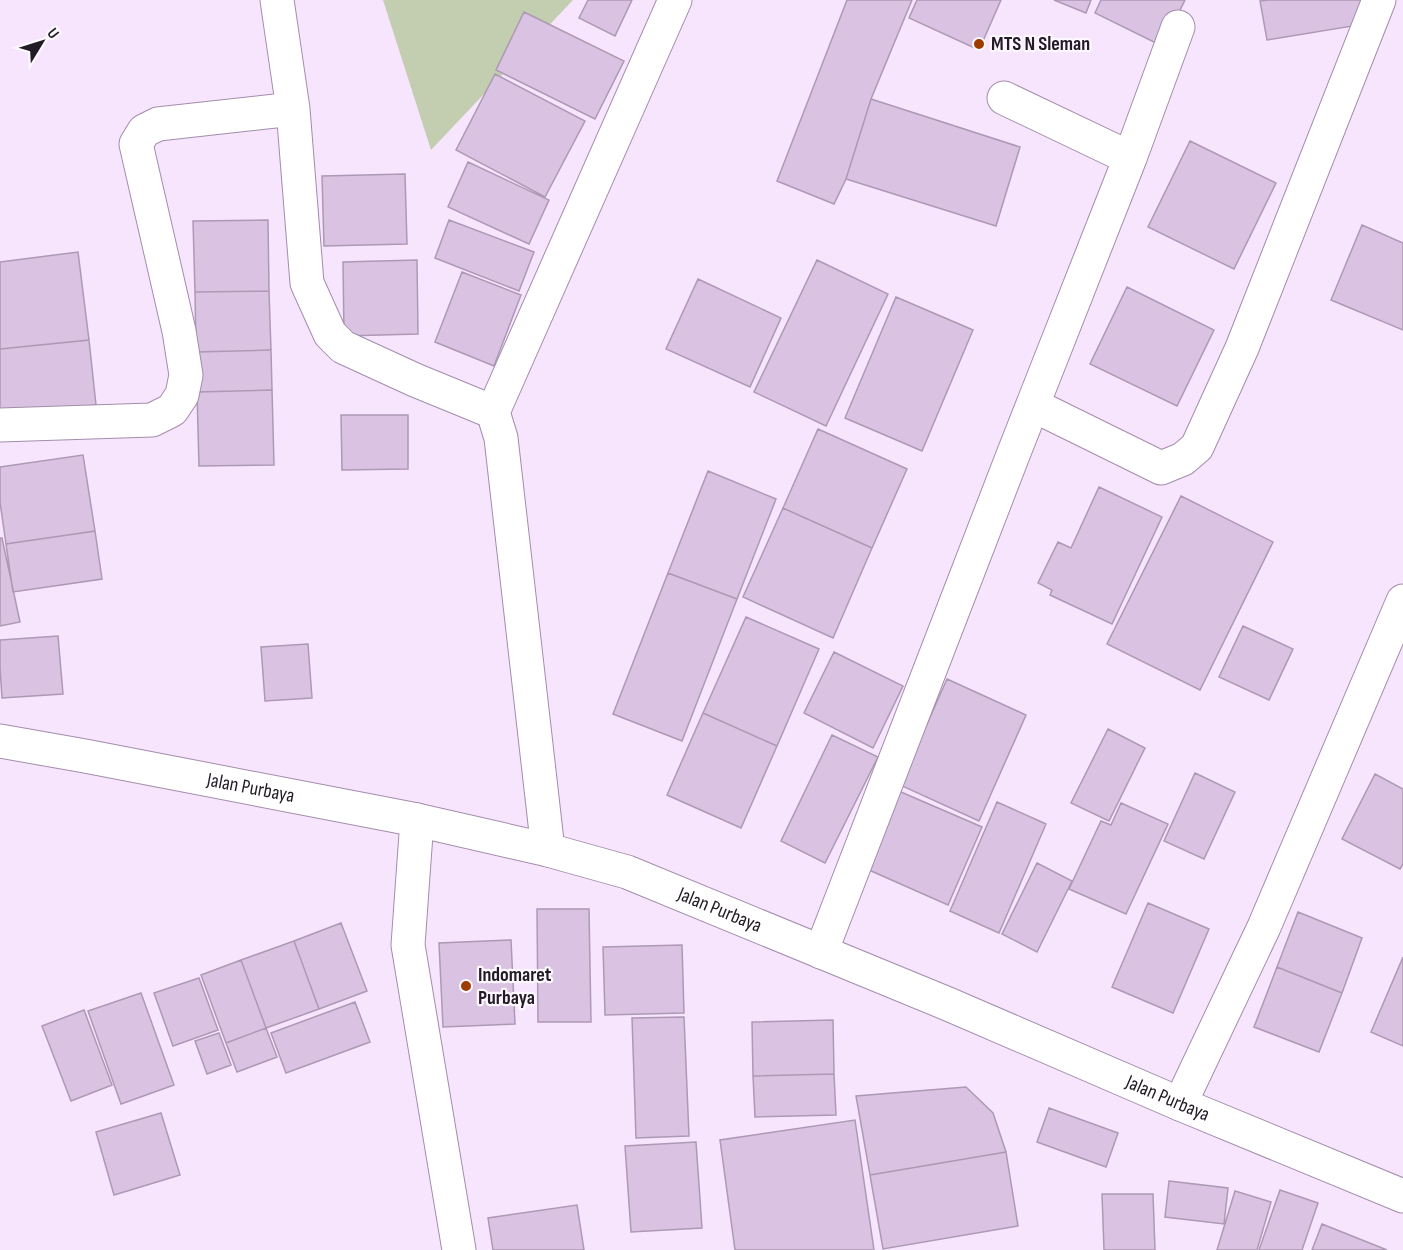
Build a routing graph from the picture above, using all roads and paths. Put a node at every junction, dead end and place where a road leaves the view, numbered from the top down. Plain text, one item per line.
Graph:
1 (278, 0) edge
2 (675, 0) edge
3 (1379, 0) edge
4 (1178, 27) dead end
5 (1004, 98) dead end
6 (293, 109) junction
7 (1130, 158) junction
8 (1033, 405) junction
9 (493, 412) junction
10 (0, 425) edge
11 (1403, 601) edge
12 (0, 741) edge
13 (417, 820) junction
14 (548, 850) junction
15 (821, 952) junction
16 (1180, 1104) junction
17 (1403, 1196) edge
18 (459, 1250) edge

1 - 6 street
2 - 9 street
3 - 8 street
4 - 7 street
5 - 7 street
6 - 9 street
6 - 10 street
7 - 8 street
8 - 15 street
9 - 14 street
11 - 16 street
12 - 13 street, Jalan Purbaya
13 - 14 street, Jalan Purbaya
13 - 18 street
14 - 15 street, Jalan Purbaya
15 - 16 street, Jalan Purbaya
16 - 17 street, Jalan Purbaya

